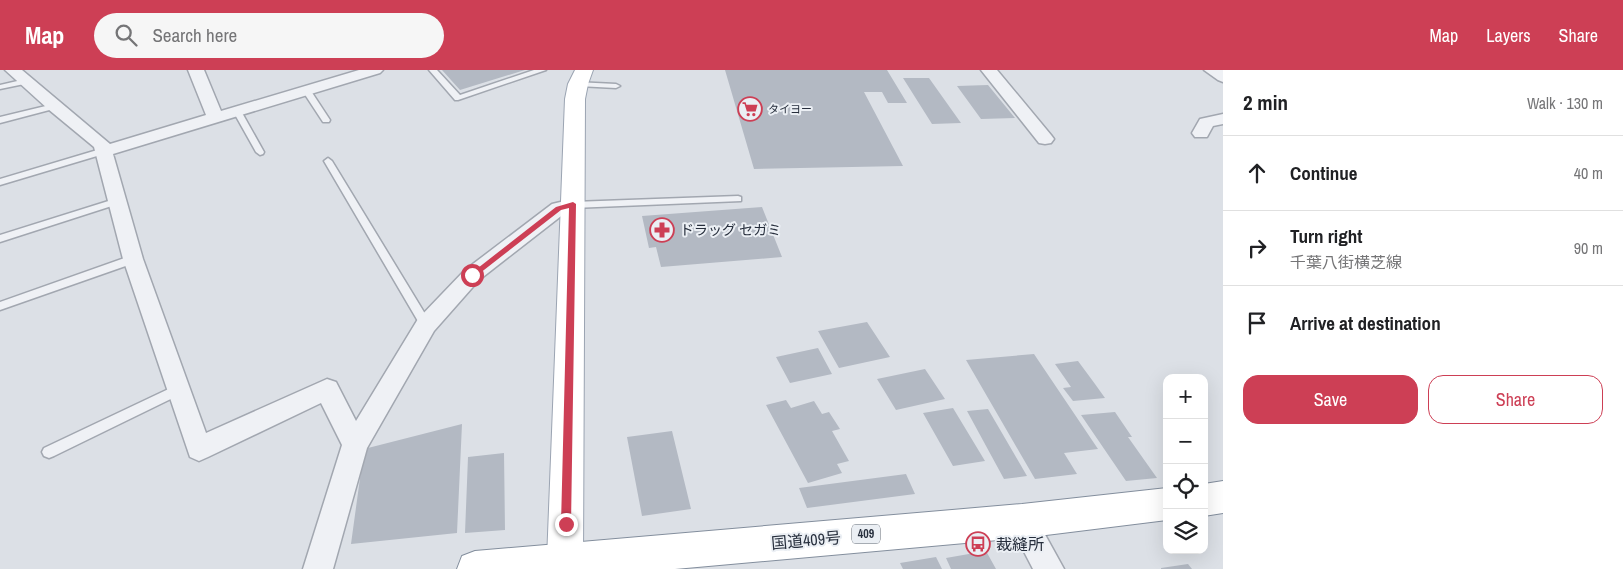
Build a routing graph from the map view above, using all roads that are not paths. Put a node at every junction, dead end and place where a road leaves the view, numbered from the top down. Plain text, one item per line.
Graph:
1 (196, 70) edge
2 (374, 70) edge
3 (433, 70) edge
4 (542, 70) edge
5 (988, 70) edge
6 (1212, 70) edge
7 (19, 75) edge
8 (581, 77) edge
9 (1223, 77) edge
10 (616, 86) dead end
11 (0, 87) edge
12 (306, 90) junction
13 (54, 106) junction
14 (236, 111) junction
15 (215, 117) junction
16 (1223, 119) edge
17 (0, 120) edge
18 (326, 120) dead end
19 (1201, 133) dead end
20 (1045, 140) dead end
21 (104, 151) junction
22 (260, 152) dead end
23 (328, 161) dead end
24 (0, 182) edge
25 (118, 200) junction
26 (738, 200) dead end
27 (573, 204) junction
28 (0, 239) edge
29 (132, 259) junction
30 (0, 306) edge
31 (426, 325) junction
32 (177, 390) junction
33 (355, 444) junction
34 (49, 452) dead end
35 (1223, 497) edge
36 (1208, 499) edge
37 (1163, 504) edge
38 (1022, 521) junction
39 (566, 560) junction
40 (318, 569) edge
41 (475, 569) edge
42 (1049, 569) edge

1 - 15 street
2 - 12 street
3 - 4 lane
5 - 20 street
6 - 9 street
7 - 11 lane
7 - 13 street
8 - 10 lane
8 - 27 main road
12 - 14 street
12 - 18 lane
13 - 17 lane
13 - 21 street
14 - 15 street
14 - 22 lane
15 - 21 street
16 - 19 street
21 - 24 lane
21 - 25 street
23 - 31 lane
25 - 28 lane
25 - 29 street
26 - 27 lane
27 - 31 street
27 - 39 main road
29 - 30 lane
29 - 32 street
31 - 33 street
32 - 33 street
32 - 34 lane
33 - 40 street
35 - 36 main road
37 - 38 main road, 国道409号 / 409
38 - 39 main road, 国道409号 / 409
38 - 42 street
39 - 41 main road, 国道409号 / 409

